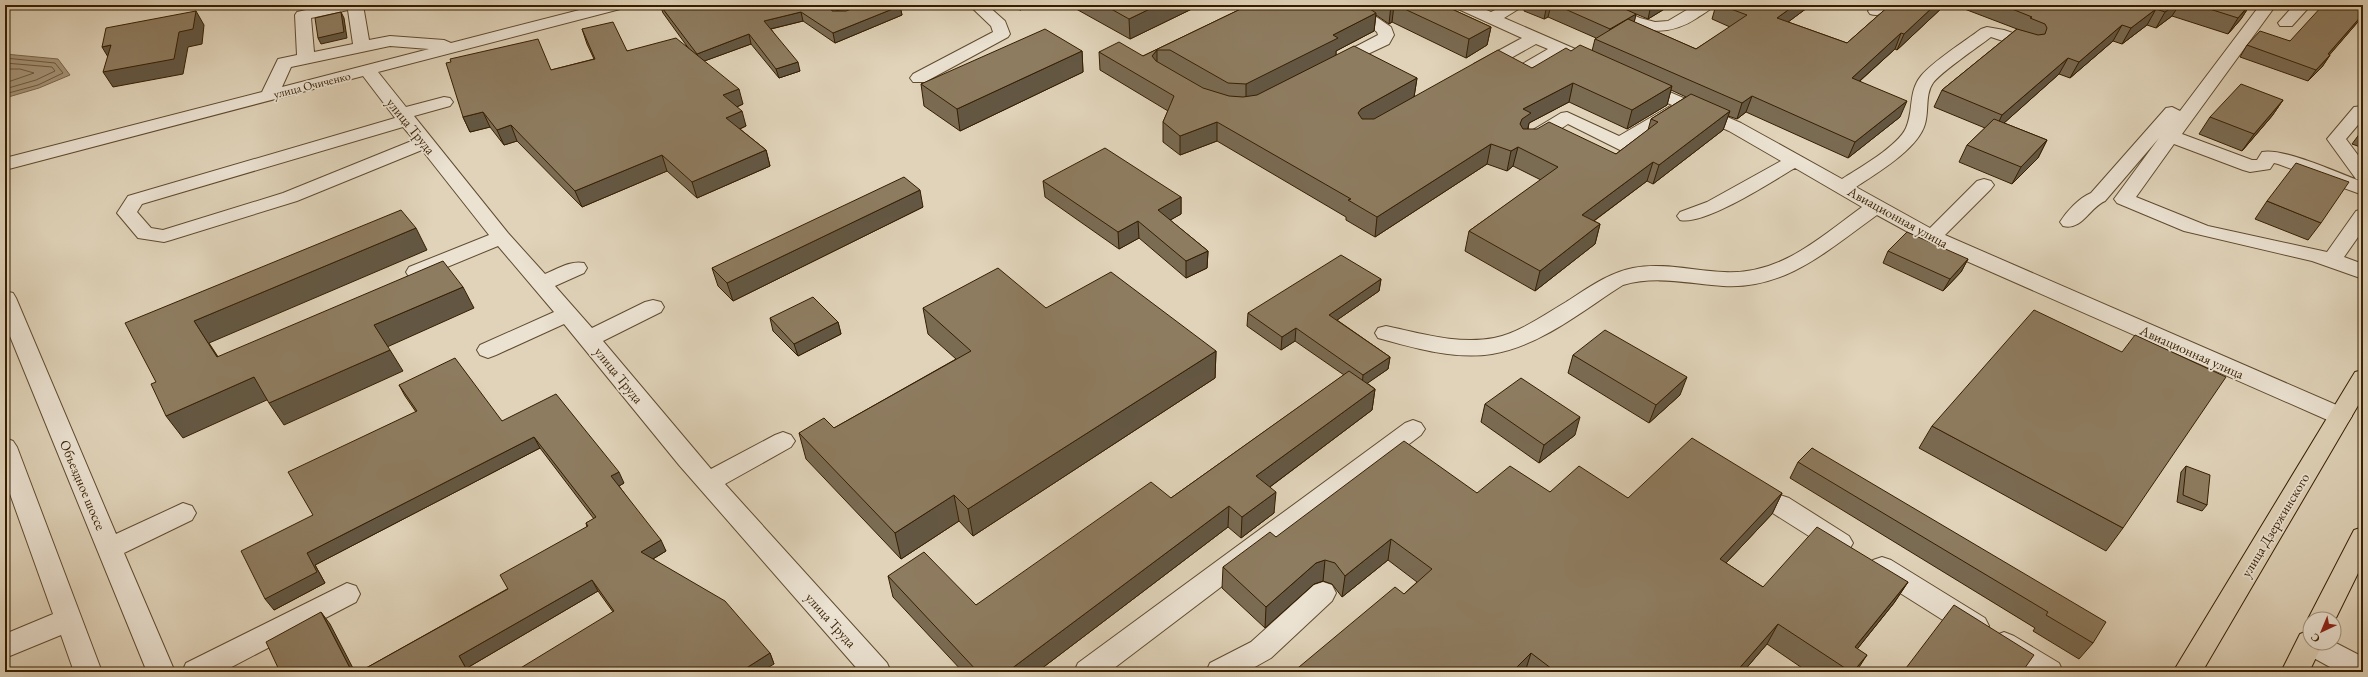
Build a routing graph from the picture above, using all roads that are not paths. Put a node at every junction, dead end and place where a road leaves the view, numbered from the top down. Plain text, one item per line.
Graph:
1 (352, 5) edge
2 (355, 5) edge
3 (618, 5) edge
4 (977, 5) edge
5 (1348, 5) edge
6 (1462, 5) edge
7 (1517, 5) edge
8 (1597, 5) edge
9 (1706, 5) edge
10 (2268, 5) edge
11 (2303, 5) edge
12 (1492, 18) junction
13 (2286, 23) dead end
14 (1534, 38) junction
15 (2030, 45) edge
16 (362, 47) junction
17 (459, 47) junction
18 (1561, 49) junction
19 (306, 59) junction
20 (1604, 69) edge
21 (368, 71) junction
22 (1320, 73) edge
23 (1518, 74) edge
24 (1467, 76) edge
25 (919, 78) dead end
26 (1626, 78) edge
27 (269, 96) junction
28 (2196, 96) dead end
29 (444, 102) dead end
30 (1684, 104) junction
31 (2363, 111) edge
32 (403, 117) junction
33 (2163, 133) junction
34 (424, 143) junction
35 (1526, 143) edge
36 (1796, 160) junction
37 (5, 164) edge
38 (2363, 175) edge
39 (1984, 185) dead end
40 (1843, 187) junction
41 (2363, 189) edge
42 (1876, 206) junction
43 (2363, 215) edge
44 (1687, 216) dead end
45 (2070, 222) dead end
46 (501, 237) junction
47 (1932, 237) junction
48 (2332, 260) junction
49 (577, 268) dead end
50 (2363, 272) edge
51 (398, 280) edge
52 (541, 284) junction
53 (5, 298) edge
54 (653, 307) dead end
55 (568, 314) junction
56 (1386, 333) dead end
57 (589, 339) junction
58 (488, 350) dead end
59 (2363, 378) edge
60 (2340, 416) junction
61 (1412, 429) dead end
62 (783, 441) dead end
63 (5, 447) edge
64 (708, 482) junction
65 (1780, 505) edge
66 (183, 513) dead end
67 (2363, 536) edge
68 (109, 549) junction
69 (1323, 593) dead end
70 (347, 594) dead end
71 (2326, 611) edge
72 (68, 620) junction
73 (5, 646) edge
74 (2306, 651) edge
75 (2326, 651) edge
76 (2363, 671) edge
77 (88, 672) edge
78 (161, 672) edge
79 (196, 672) edge
80 (877, 672) edge
81 (1088, 672) edge
82 (1220, 672) edge
83 (2049, 672) edge
84 (2187, 672) edge
85 (2295, 672) edge

1 - 19 street
2 - 16 street
3 - 17 street, улица Очиченко
4 - 25 street
5 - 22 street
6 - 12 street
7 - 12 street
8 - 9 street
10 - 33 street
10 - 45 street
10 - 48 street
11 - 13 street
12 - 14 street
14 - 18 street
14 - 24 street
15 - 40 street
16 - 17 street
16 - 19 street
17 - 21 street, улица Очиченко
18 - 20 street
18 - 23 street
19 - 27 street
21 - 27 street, улица Очиченко
21 - 32 street, улица Труда
26 - 30 street, Авиационная улица
27 - 37 street, улица Очиченко
28 - 33 street
29 - 32 street
30 - 35 street
30 - 36 street, Авиационная улица
31 - 38 street
32 - 34 street, улица Труда
32 - 34 street
33 - 41 street
34 - 46 street, улица Труда
36 - 40 street, Авиационная улица
36 - 44 street
39 - 47 street
40 - 42 street, Авиационная улица
42 - 47 street, Авиационная улица
42 - 56 street
43 - 48 street
46 - 51 street
46 - 52 street, улица Труда
47 - 60 street, Авиационная улица
48 - 50 street
49 - 52 street
52 - 55 street, улица Труда
53 - 68 street, Объездное шоссе
54 - 57 street
55 - 57 street, улица Труда
55 - 58 street
57 - 64 street, улица Труда
59 - 60 main road, улица Дзержинского
60 - 84 main road, улица Дзержинского
61 - 81 street
62 - 64 street
63 - 72 street
64 - 80 street, улица Труда
65 - 83 street
66 - 68 street
67 - 71 main road
68 - 78 street, Объездное шоссе
69 - 82 street
70 - 79 street
72 - 73 street
72 - 77 street
74 - 85 main road
75 - 76 street

